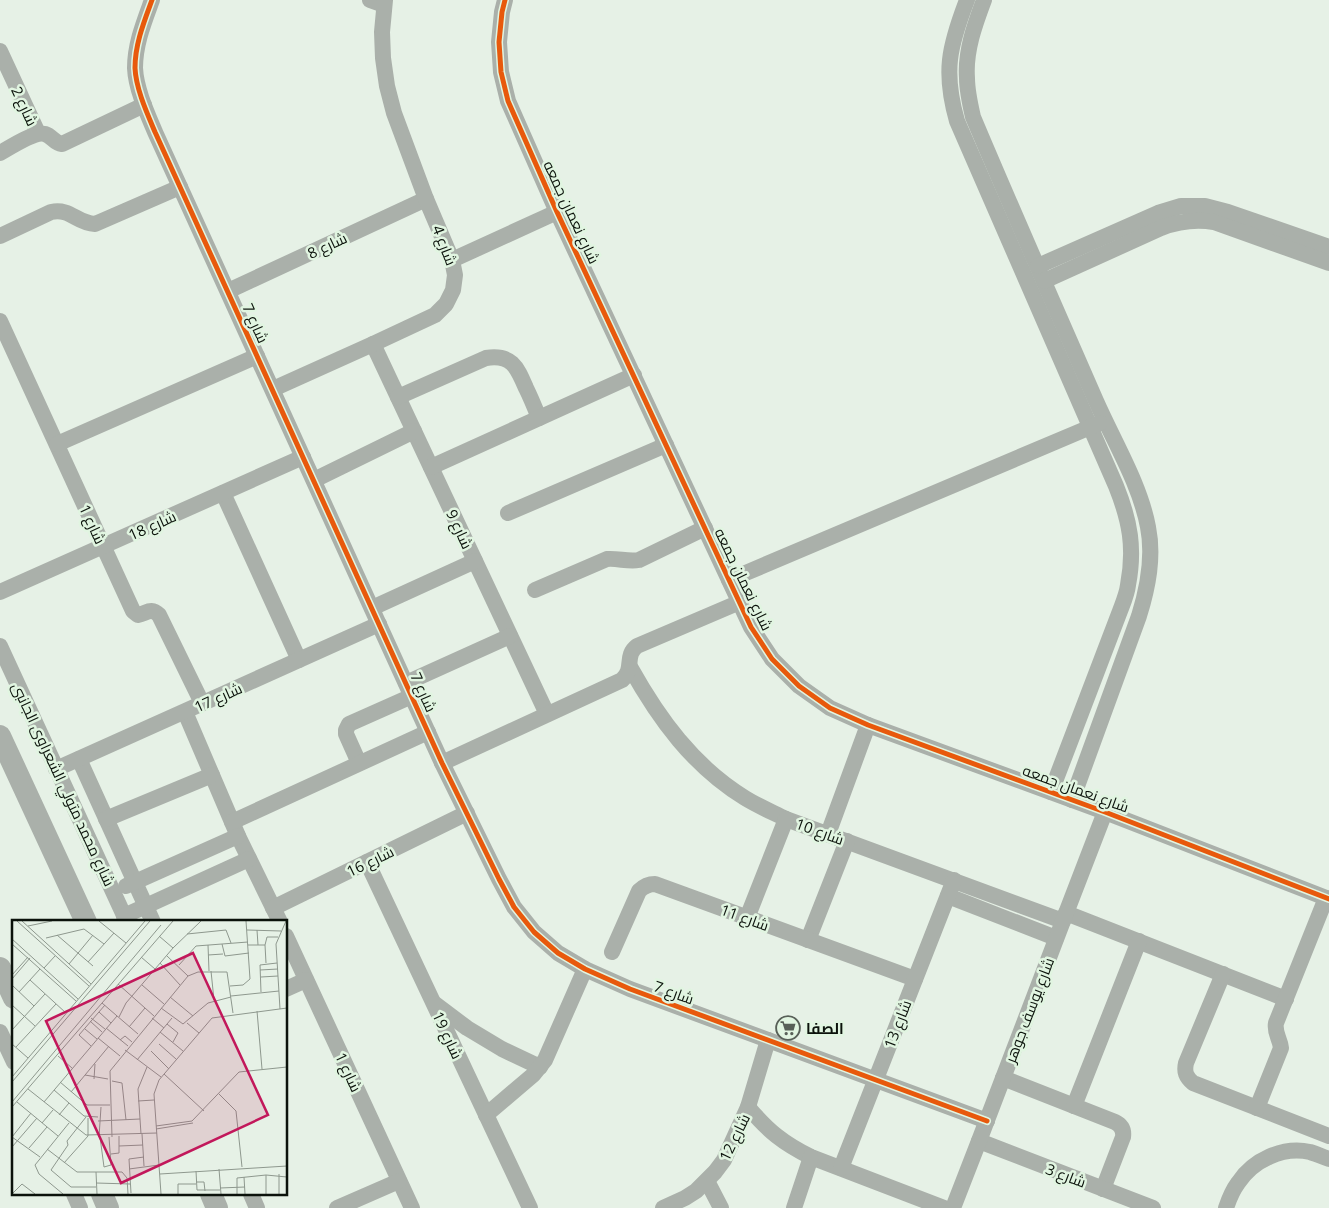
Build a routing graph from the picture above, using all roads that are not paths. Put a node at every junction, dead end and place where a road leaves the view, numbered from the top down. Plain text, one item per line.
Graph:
1 (152, 0) edge
2 (505, 0) edge
3 (967, 0) edge
4 (984, 0) edge
5 (380, 2) edge
6 (0, 52) edge
7 (144, 105) junction
8 (38, 133) junction
9 (0, 153) edge
10 (180, 186) junction
11 (426, 199) junction
12 (557, 212) junction
13 (0, 236) edge
14 (1329, 247) edge
15 (1023, 253) junction
16 (452, 260) junction
17 (1329, 264) edge
18 (1038, 266) junction
19 (1044, 281) junction
20 (228, 291) junction
21 (0, 321) edge
22 (373, 344) junction
23 (258, 356) junction
24 (634, 375) junction
25 (273, 389) junction
26 (398, 397) junction
27 (539, 418) junction
28 (1098, 424) junction
29 (414, 431) junction
30 (57, 444) junction
31 (666, 445) junction
32 (303, 457) junction
33 (431, 467) junction
34 (314, 480) junction
35 (223, 493) junction
36 (508, 513) dead end
37 (705, 528) junction
38 (104, 546) junction
39 (475, 561) junction
40 (729, 580) junction
41 (535, 590) dead end
42 (0, 592) edge
43 (740, 602) junction
44 (372, 608) junction
45 (379, 624) junction
46 (510, 636) junction
47 (0, 646) edge
48 (299, 660) junction
49 (630, 667) junction
50 (409, 690) junction
51 (202, 703) junction
52 (185, 712) junction
53 (548, 714) junction
54 (868, 725) junction
55 (428, 732) junction
56 (0, 736) edge
57 (79, 759) junction
58 (359, 763) junction
59 (442, 763) junction
60 (56, 769) junction
61 (212, 775) junction
62 (1051, 792) junction
63 (1072, 800) junction
64 (1105, 812) junction
65 (467, 813) junction
66 (106, 819) junction
67 (786, 819) junction
68 (235, 829) junction
69 (828, 834) junction
70 (847, 841) junction
71 (249, 859) junction
72 (367, 862) junction
73 (135, 882) junction
74 (951, 888) junction
75 (114, 892) junction
76 (1327, 898) edge
77 (146, 907) junction
78 (276, 917) edge
79 (1064, 917) junction
80 (747, 918) junction
81 (125, 919) edge
82 (85, 920) edge
83 (152, 920) edge
84 (1056, 938) junction
85 (288, 940) edge
86 (808, 940) junction
87 (1139, 941) junction
88 (612, 952) dead end
89 (0, 968) edge
90 (585, 970) junction
91 (1223, 974) junction
92 (915, 979) junction
93 (306, 980) junction
94 (288, 988) edge
95 (12, 994) edge
96 (1286, 999) junction
97 (433, 1003) junction
98 (768, 1040) junction
99 (2, 1042) edge
100 (12, 1059) edge
101 (540, 1067) junction
102 (1003, 1078) junction
103 (876, 1080) junction
104 (1074, 1106) junction
105 (748, 1107) junction
106 (1257, 1108) junction
107 (486, 1115) junction
108 (987, 1121) junction
109 (1329, 1136) edge
110 (979, 1142) junction
111 (811, 1157) junction
112 (1329, 1159) edge
113 (841, 1168) junction
114 (399, 1181) junction
115 (707, 1181) junction
116 (1103, 1189) junction
117 (75, 1196) edge
118 (103, 1196) edge
119 (212, 1196) edge
120 (252, 1196) edge
121 (953, 1207) edge
122 (80, 1208) edge
123 (108, 1208) edge
124 (217, 1208) edge
125 (257, 1208) edge
126 (337, 1208) edge
127 (412, 1208) edge
128 (530, 1208) edge
129 (664, 1208) edge
130 (721, 1208) edge
131 (794, 1208) edge
132 (1153, 1208) edge
133 (1226, 1208) edge

1 - 7 street, شارع 7
2 - 12 street, شارع نعمان جمعه
3 - 15 street
4 - 15 street
5 - 11 street, شارع 4
6 - 8 street, شارع 2
7 - 8 street
7 - 10 street, شارع 7
8 - 9 street
10 - 13 street
10 - 20 street, شارع 7
11 - 16 street, شارع 4
11 - 20 street, شارع 8
12 - 16 street
12 - 24 street, شارع نعمان جمعه
14 - 18 street
15 - 18 street
15 - 28 street
16 - 22 street, شارع 4
17 - 19 street
18 - 19 street
19 - 28 street
20 - 23 street, شارع 7
21 - 30 street, شارع 1
22 - 25 street, شارع 4
22 - 26 street, شارع 9
23 - 25 street, شارع 7
23 - 30 street
24 - 27 street
24 - 31 street, شارع نعمان جمعه
25 - 32 street, شارع 7
26 - 27 street
26 - 29 street, شارع 9
27 - 33 street
28 - 40 street
28 - 62 street
28 - 63 street
29 - 33 street, شارع 9
29 - 34 street
30 - 38 street, شارع 1
31 - 36 street
31 - 37 street, شارع نعمان جمعه
32 - 34 street, شارع 7
32 - 35 street, شارع 18
33 - 39 street, شارع 9
34 - 44 street, شارع 7
35 - 38 street, شارع 18
35 - 48 street
37 - 40 street, شارع نعمان جمعه
37 - 41 street
38 - 42 street, شارع 18
38 - 51 street, شارع 1
39 - 44 street
39 - 46 street, شارع 9
40 - 43 street, شارع نعمان جمعه
43 - 49 street
43 - 54 street, شارع نعمان جمعه
44 - 45 street, شارع 7
45 - 48 street, شارع 17
45 - 50 street, شارع 7
46 - 50 street
46 - 53 street, شارع 9
47 - 60 street, شارع محمد متولي الشعراوى الجانبى
48 - 51 street, شارع 17
49 - 53 street
49 - 67 street, شارع 10
50 - 55 street, شارع 7
50 - 58 street
51 - 52 street, شارع 17
52 - 57 street, شارع 17
52 - 61 street
53 - 59 street
54 - 62 street, شارع نعمان جمعه
54 - 69 street
55 - 58 street
55 - 59 street, شارع 7
56 - 82 street
57 - 60 street, شارع 17
57 - 66 street
58 - 68 street
59 - 65 street, شارع 7
60 - 75 street, شارع محمد متولي الشعراوى الجانبى
61 - 66 street
61 - 68 street
62 - 63 street, شارع نعمان جمعه
63 - 64 street, شارع نعمان جمعه
64 - 76 street, شارع نعمان جمعه
64 - 79 street, شارع يوسف جوهر
65 - 72 street, شارع 16
65 - 90 street, شارع 7
66 - 73 street
67 - 69 street, شارع 10
67 - 80 street
68 - 71 street
68 - 73 street
69 - 70 street, شارع 10
70 - 74 street, شارع 10
70 - 86 street
71 - 77 street
71 - 78 street
72 - 78 street, شارع 16
72 - 97 street, شارع 19
73 - 75 street
73 - 77 street
74 - 79 street, شارع 10
74 - 84 street
74 - 92 street, شارع 13
75 - 81 street, شارع محمد متولي الشعراوى الجانبى
76 - 96 street
77 - 81 street
77 - 83 street
79 - 84 street, شارع يوسف جوهر
79 - 87 street, شارع 10
80 - 86 street, شارع 11
80 - 88 street, شارع 11
84 - 102 street, شارع يوسف جوهر
85 - 93 street, شارع 1
86 - 92 street, شارع 11
87 - 91 street, شارع 10
87 - 104 street
89 - 95 street
90 - 98 street, شارع 7
90 - 101 street
91 - 96 street, شارع 10
91 - 106 street
92 - 103 street, شارع 13
93 - 94 street
93 - 114 street, شارع 1
96 - 106 street
97 - 101 street
97 - 107 street, شارع 19
98 - 103 street, شارع 7
98 - 105 street, شارع 12
99 - 100 street
101 - 107 street
102 - 104 street
102 - 108 street, شارع يوسف جوهر
103 - 108 street, شارع 7
103 - 113 street, شارع 13
104 - 116 street
105 - 111 street
105 - 115 street, شارع 12
106 - 109 street
107 - 128 street, شارع 19
108 - 110 street, شارع يوسف جوهر
110 - 116 street, شارع 3
110 - 121 street, شارع يوسف جوهر
111 - 113 street
111 - 131 street
112 - 133 street
113 - 121 street
114 - 126 street
114 - 127 street, شارع 1
115 - 129 street, شارع 12
115 - 130 street
116 - 132 street, شارع 3
117 - 122 street
118 - 123 street
119 - 124 street
120 - 125 street

